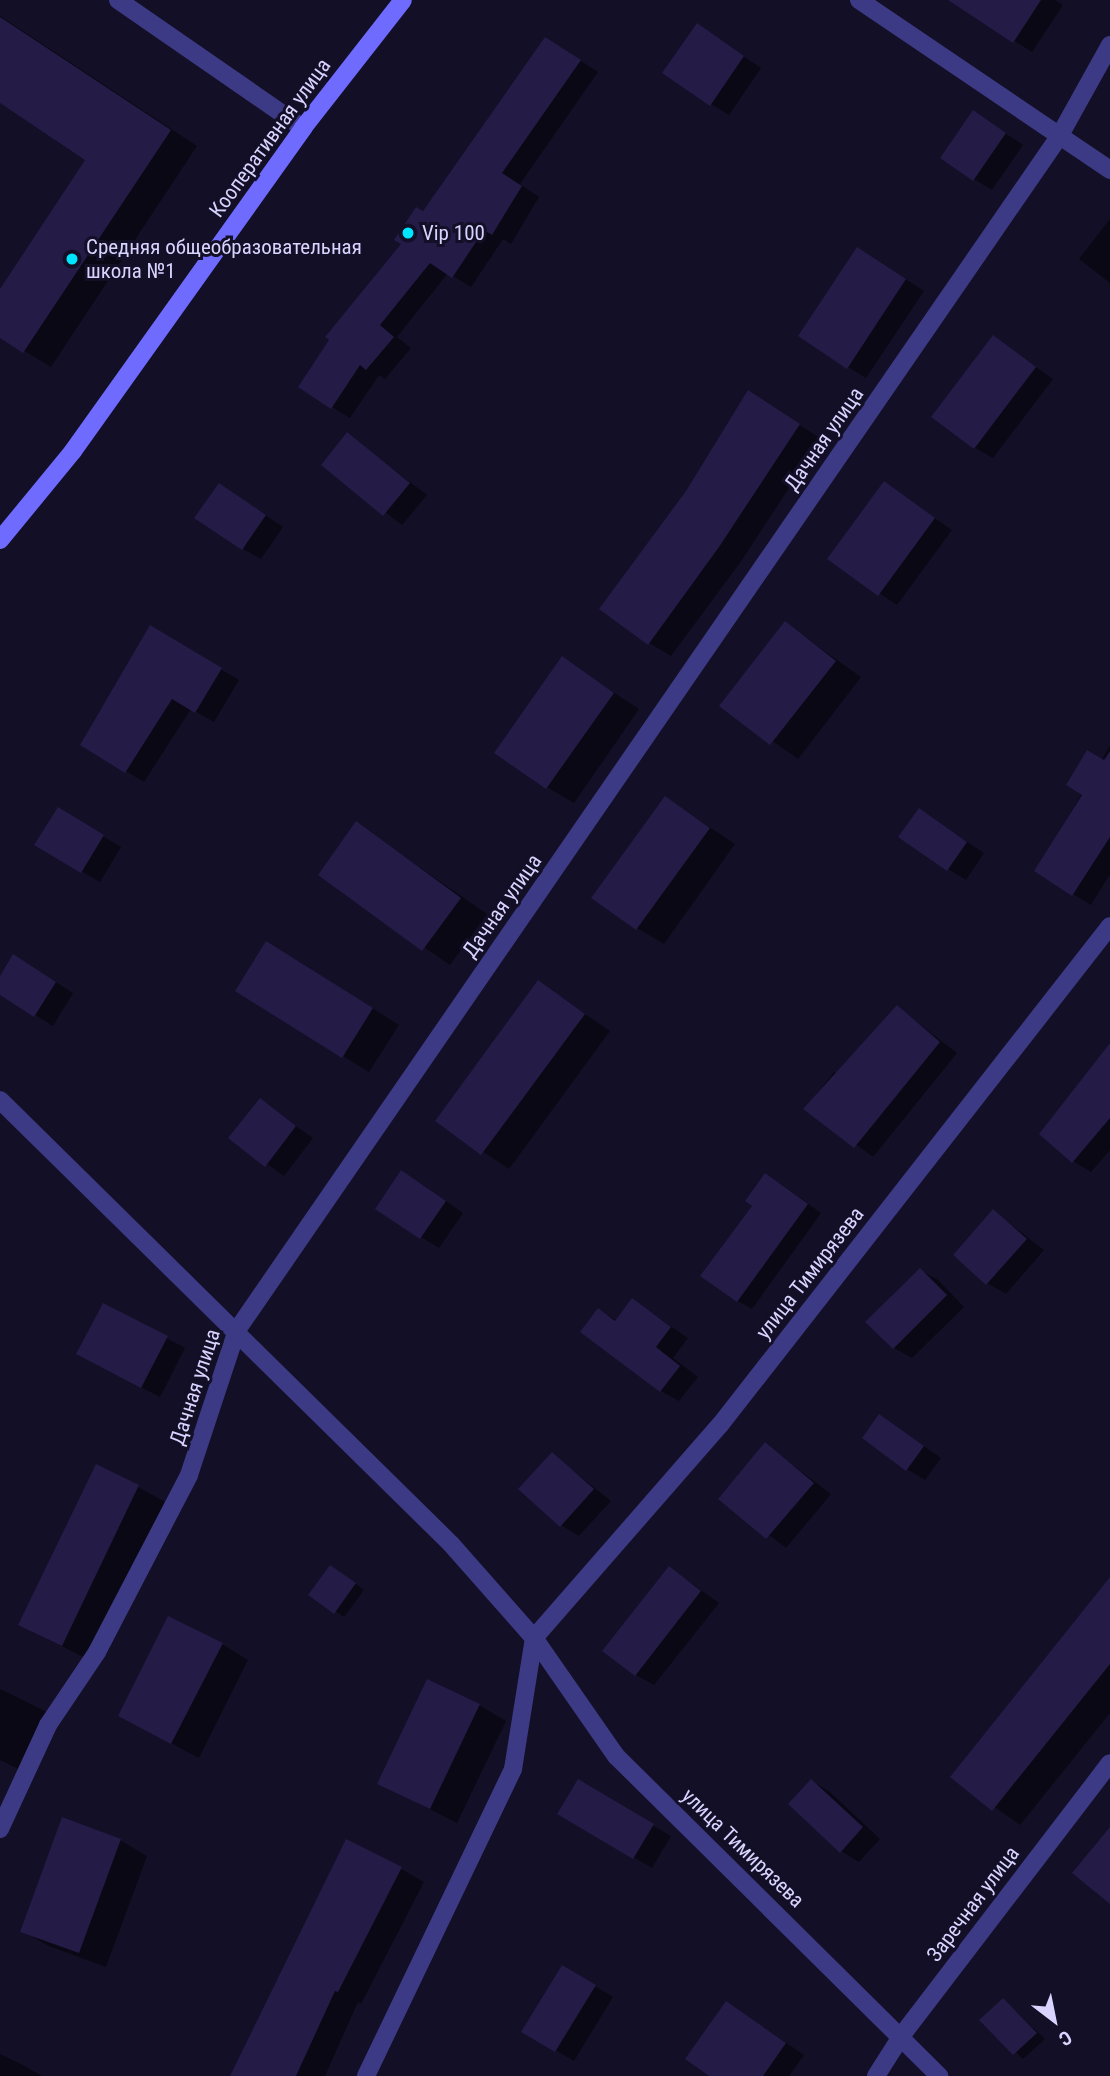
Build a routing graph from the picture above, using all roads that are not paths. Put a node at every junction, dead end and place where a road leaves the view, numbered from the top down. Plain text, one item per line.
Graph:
1 (118, 0) edge
2 (403, 0) edge
3 (859, 0) edge
4 (1110, 45) edge
5 (303, 128) junction
6 (1060, 135) junction
7 (1110, 170) edge
8 (0, 540) edge
9 (1110, 926) edge
10 (0, 1100) edge
11 (237, 1330) junction
12 (534, 1638) junction
13 (1110, 1763) edge
14 (0, 1829) edge
15 (902, 2035) junction
16 (366, 2076) edge
17 (876, 2076) edge
18 (939, 2076) edge

1 - 5 street
2 - 5 street, Кооперативная улица
3 - 6 street
4 - 6 street, Дачная улица
5 - 8 street, Кооперативная улица
6 - 7 street
6 - 11 street, Дачная улица
9 - 12 street, улица Тимирязева
10 - 11 street, улица Тимирязева
11 - 12 street, улица Тимирязева
11 - 14 street, Дачная улица
12 - 15 street, улица Тимирязева
12 - 16 street
13 - 15 street, Заречная улица
15 - 17 street, Заречная улица
15 - 18 street, улица Тимирязева

